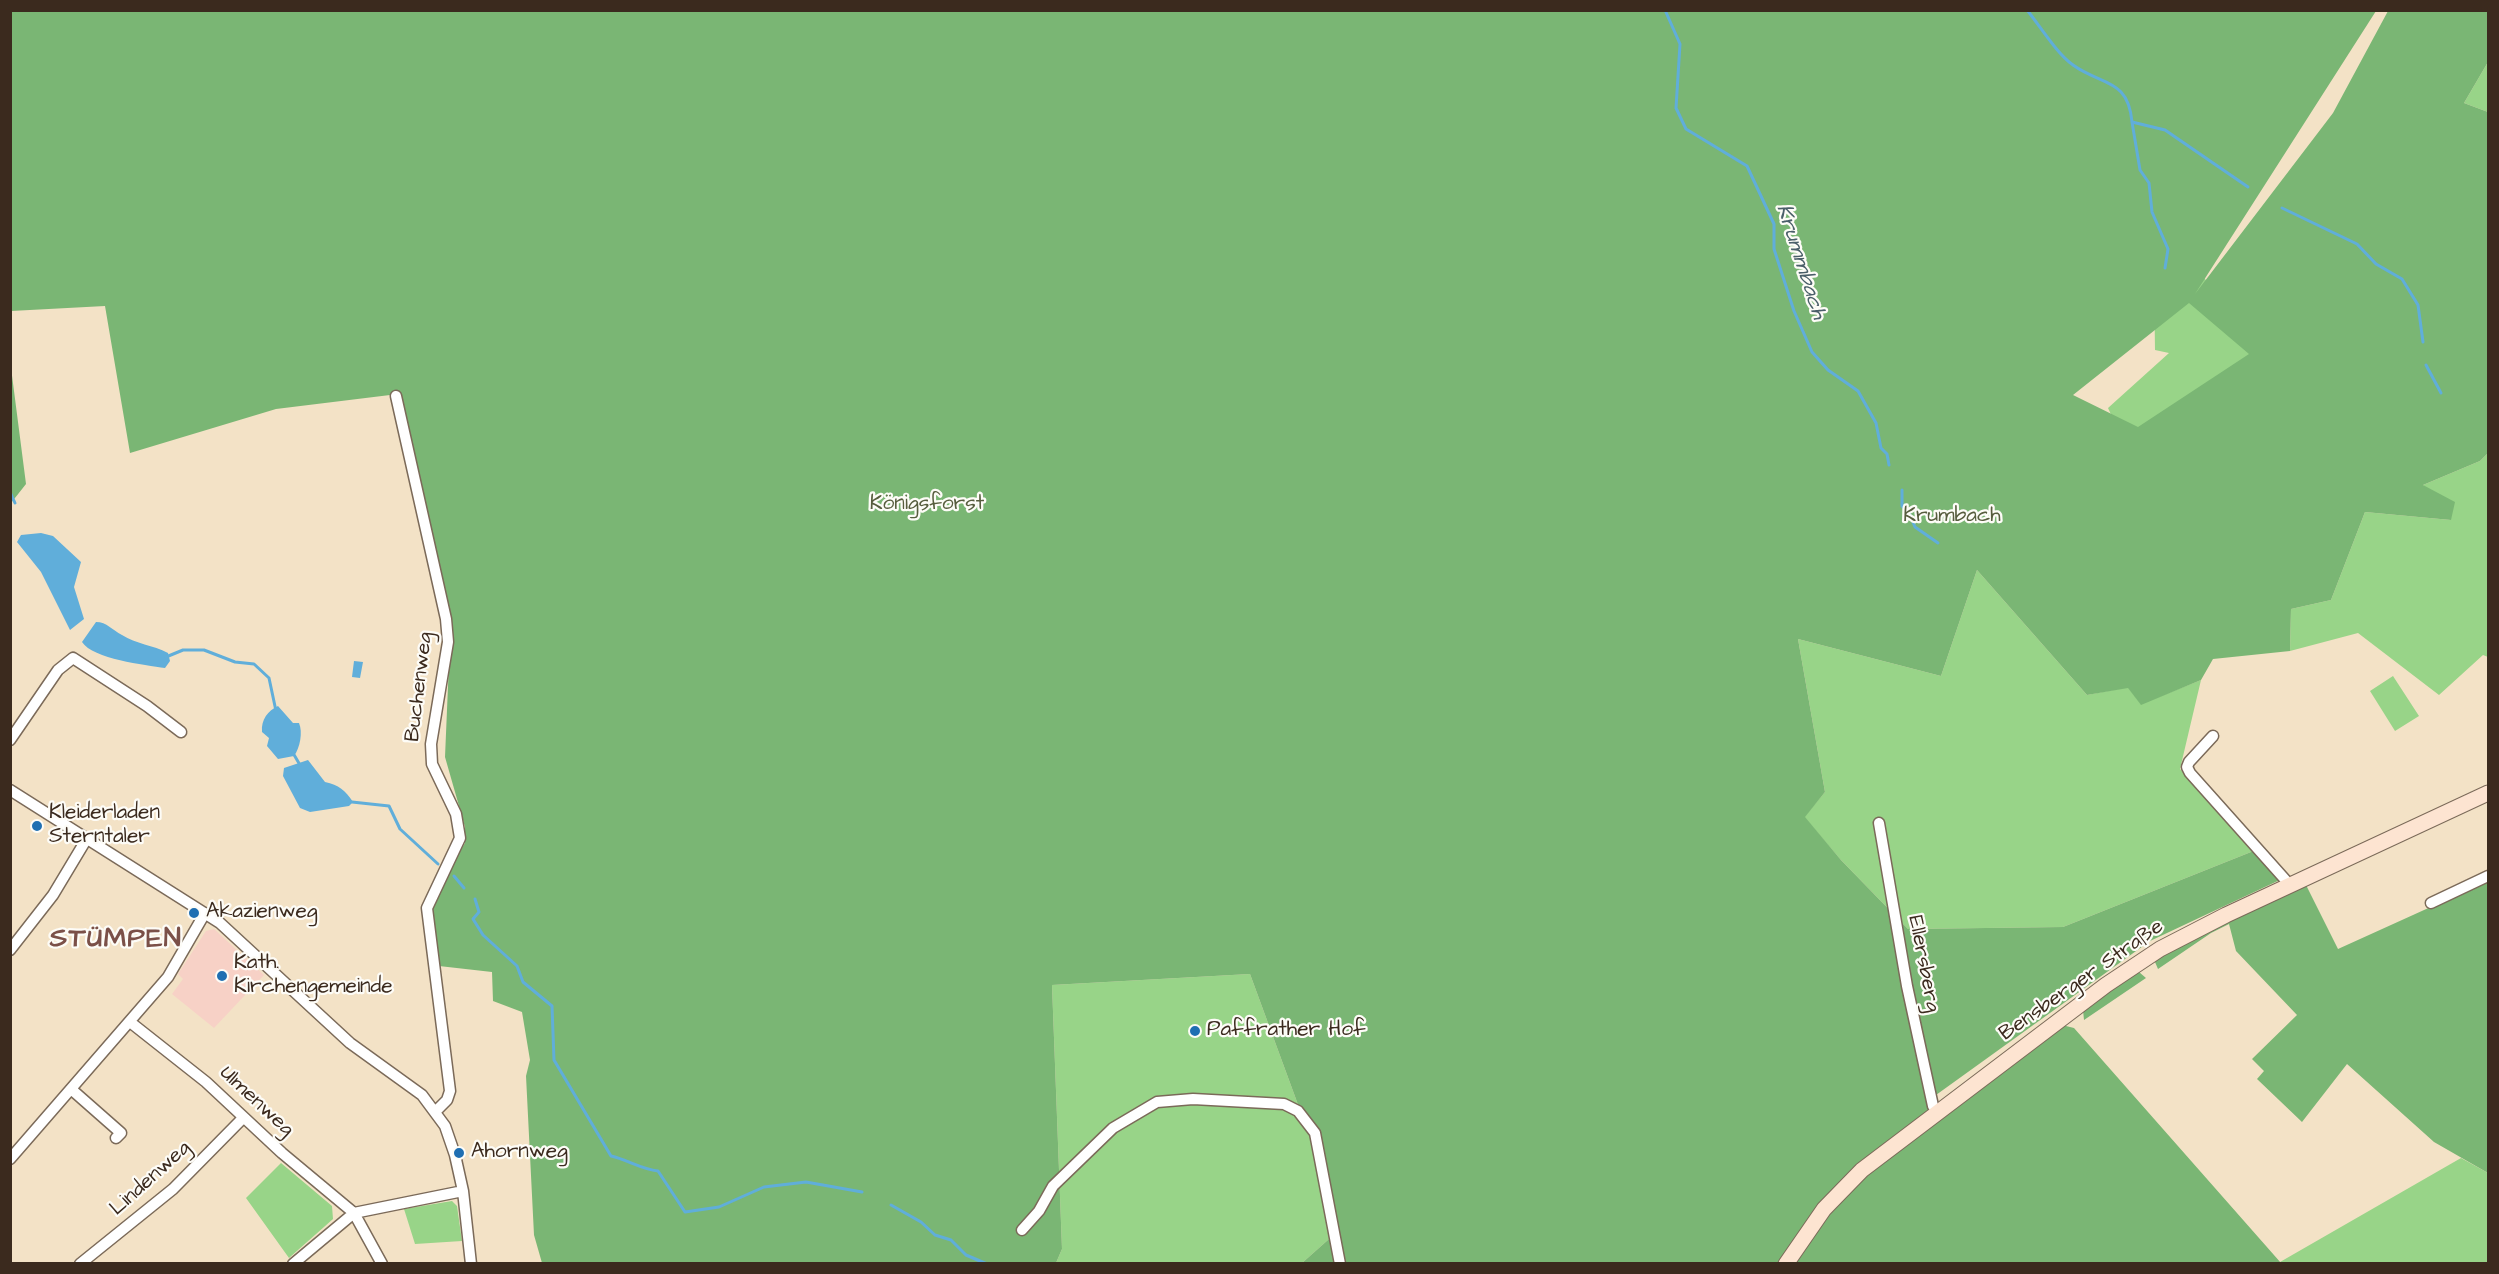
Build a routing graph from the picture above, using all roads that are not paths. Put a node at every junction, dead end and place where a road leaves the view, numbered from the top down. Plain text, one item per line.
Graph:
1 (396, 396) dead end
2 (181, 732) dead end
3 (2213, 736) dead end
4 (10, 740) edge
5 (10, 790) edge
6 (2488, 793) edge
7 (1879, 823) dead end
8 (86, 840) junction
9 (2488, 876) edge
10 (2290, 885) junction
11 (2432, 903) dead end
12 (206, 913) junction
13 (10, 951) edge
14 (130, 1022) junction
15 (71, 1089) junction
16 (436, 1111) junction
17 (1937, 1112) junction
18 (243, 1118) junction
19 (116, 1138) dead end
20 (10, 1159) edge
21 (463, 1191) junction
22 (354, 1213) junction
23 (1022, 1230) dead end
24 (80, 1263) edge
25 (293, 1263) edge
26 (382, 1263) edge
27 (471, 1263) edge
28 (1340, 1263) edge
29 (1786, 1263) edge

1 - 16 street, Buchenweg
2 - 4 street
3 - 10 street
5 - 8 street
6 - 10 main road, Bensberger Straße
7 - 17 street, Ellersberg
8 - 12 street
8 - 13 street
9 - 11 street
10 - 17 main road, Bensberger Straße
12 - 14 street
12 - 16 street
14 - 15 street
14 - 18 street, Ulmenweg
15 - 19 street
15 - 20 street
16 - 21 street
17 - 29 main road, Bensberger Straße
18 - 22 street, Ulmenweg
18 - 24 street, Lindenweg
21 - 22 street
21 - 27 street
22 - 25 street
22 - 26 street
23 - 28 street

